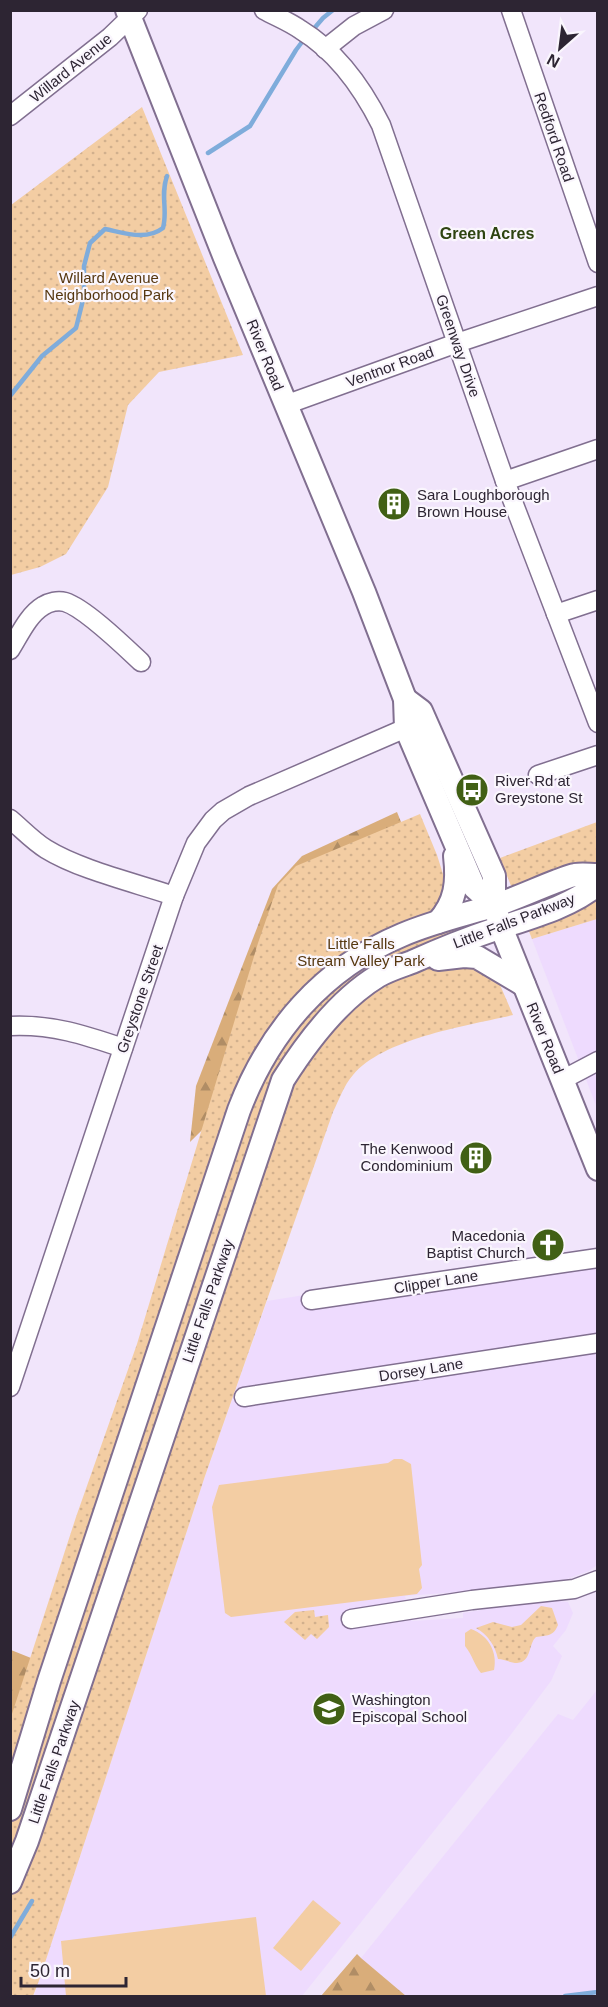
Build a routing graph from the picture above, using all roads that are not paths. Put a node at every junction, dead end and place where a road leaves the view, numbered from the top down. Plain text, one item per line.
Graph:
1 (264, 10) edge
2 (384, 10) edge
3 (511, 10) edge
4 (132, 13) edge
5 (314, 40) junction
6 (10, 116) edge
7 (597, 263) edge
8 (597, 296) edge
9 (457, 343) junction
10 (285, 405) junction
11 (597, 449) edge
12 (505, 481) junction
13 (597, 600) edge
14 (556, 614) junction
15 (10, 650) edge
16 (141, 662) dead end
17 (405, 699) junction
18 (597, 723) edge
19 (406, 728) junction
20 (597, 755) edge
21 (538, 775) dead end
22 (457, 791) junction
23 (10, 819) edge
24 (454, 840) junction
25 (597, 875) edge
26 (597, 884) edge
27 (174, 896) junction
28 (494, 906) junction
29 (438, 922) junction
30 (501, 927) junction
31 (409, 963) junction
32 (524, 985) junction
33 (10, 1026) edge
34 (123, 1048) junction
35 (597, 1061) edge
36 (562, 1080) junction
37 (597, 1169) edge
38 (597, 1258) edge
39 (311, 1300) dead end
40 (597, 1343) edge
41 (16, 1352) edge
42 (10, 1387) edge
43 (244, 1397) dead end
44 (597, 1580) edge
45 (351, 1619) dead end
46 (10, 1809) edge
47 (10, 1882) edge

1 - 5 street, Greenway Drive
2 - 5 street
3 - 7 street, Redford Road
4 - 6 street, Willard Avenue
4 - 10 main road, River Road
5 - 9 street, Greenway Drive
8 - 9 street, Ventnor Road
9 - 10 street, Ventnor Road
9 - 12 street, Greenway Drive
10 - 17 main road, River Road
11 - 12 street
12 - 14 street, Greenway Drive
13 - 14 street
14 - 18 street, Greenway Drive
15 - 16 street
17 - 19 main road, River Road
17 - 22 main road, River Road
19 - 22 main road
19 - 24 main road, River Road
19 - 27 street, Greystone Street
20 - 21 street
22 - 28 main road, River Road
23 - 27 street
24 - 28 main road, River Road
24 - 29 main road
25 - 28 main road, Little Falls Parkway
26 - 30 main road, Little Falls Parkway
27 - 34 street, Greystone Street
28 - 29 main road, Little Falls Parkway
28 - 30 main road, River Road
29 - 46 main road, Little Falls Parkway
30 - 31 main road, Little Falls Parkway
30 - 32 main road, River Road
31 - 32 main road
31 - 47 main road, Little Falls Parkway
32 - 36 main road, River Road
33 - 34 street
34 - 41 street, Greystone Street
35 - 36 street
36 - 37 main road, River Road
38 - 39 street, Clipper Lane
40 - 43 street, Dorsey Lane
41 - 42 street, Greystone Street
44 - 45 street

